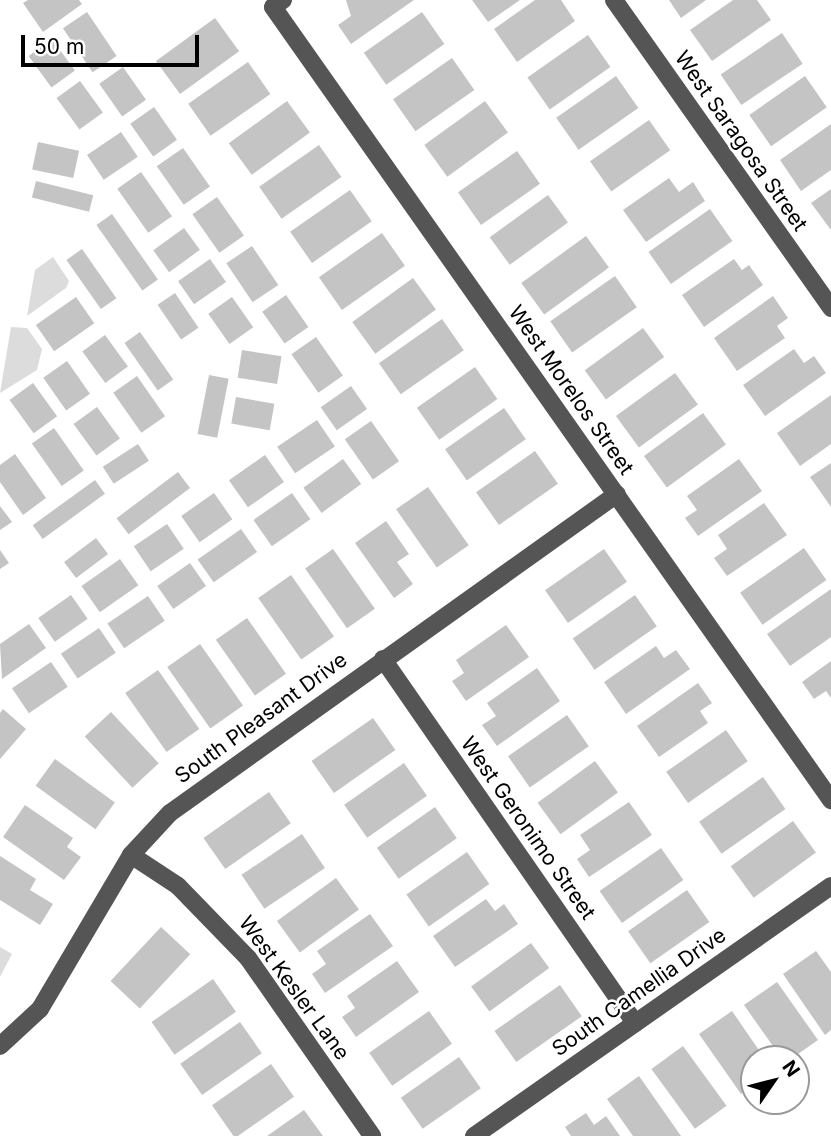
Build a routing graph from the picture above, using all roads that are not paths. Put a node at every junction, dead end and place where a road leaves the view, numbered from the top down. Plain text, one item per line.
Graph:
1 (614, 0) edge
2 (278, 3) edge
3 (831, 308) edge
4 (617, 494) junction
5 (383, 659) junction
6 (831, 800) edge
7 (131, 855) junction
8 (831, 886) edge
9 (635, 1023) junction
10 (0, 1046) edge
11 (372, 1136) edge
12 (474, 1136) edge

1 - 3 street, West Saragosa Street
2 - 4 street, West Morelos Street
4 - 5 street, South Pleasant Drive
4 - 6 street, West Morelos Street
5 - 7 street, South Pleasant Drive
5 - 9 street, West Geronimo Street
7 - 10 street, South Pleasant Drive
7 - 11 street, West Kesler Lane
8 - 9 street, South Camellia Drive
9 - 12 street, South Camellia Drive

